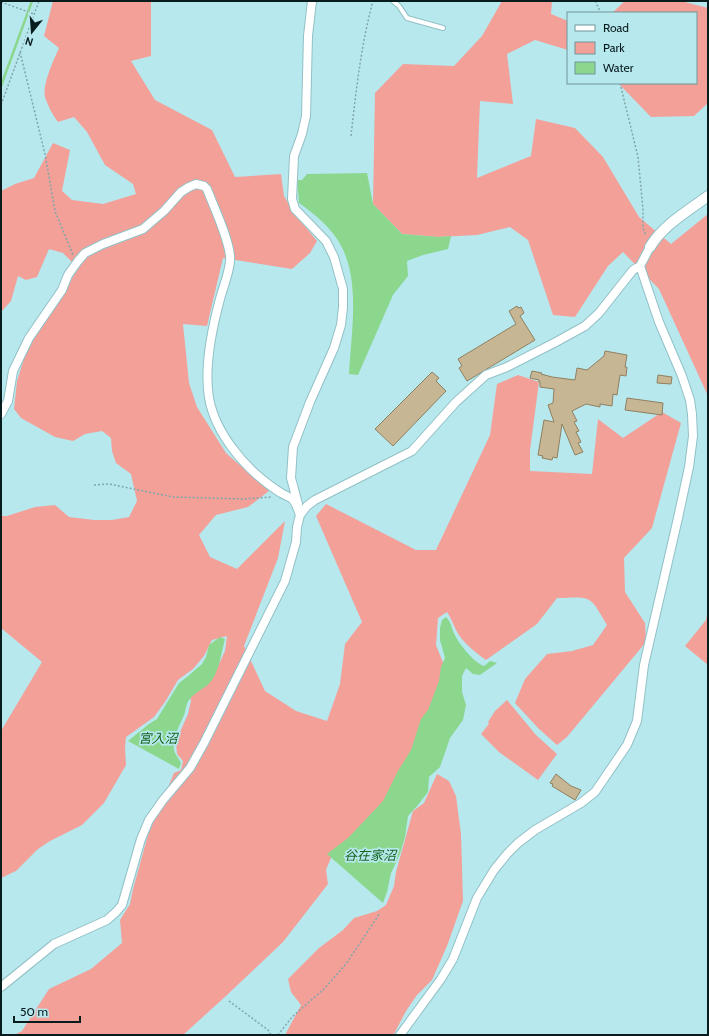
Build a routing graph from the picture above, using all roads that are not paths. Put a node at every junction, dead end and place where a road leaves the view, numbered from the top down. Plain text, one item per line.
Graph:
1 (312, 1) edge
2 (393, 1) edge
3 (442, 28) dead end
4 (708, 196) edge
5 (650, 247) joint
6 (640, 266) junction
7 (1, 414) edge
8 (300, 515) junction
9 (1, 987) edge
10 (400, 1035) edge

1 - 8 street
2 - 3 lane
4 - 5 street
5 - 6 street
6 - 8 street
6 - 10 street
7 - 8 street
8 - 9 street

